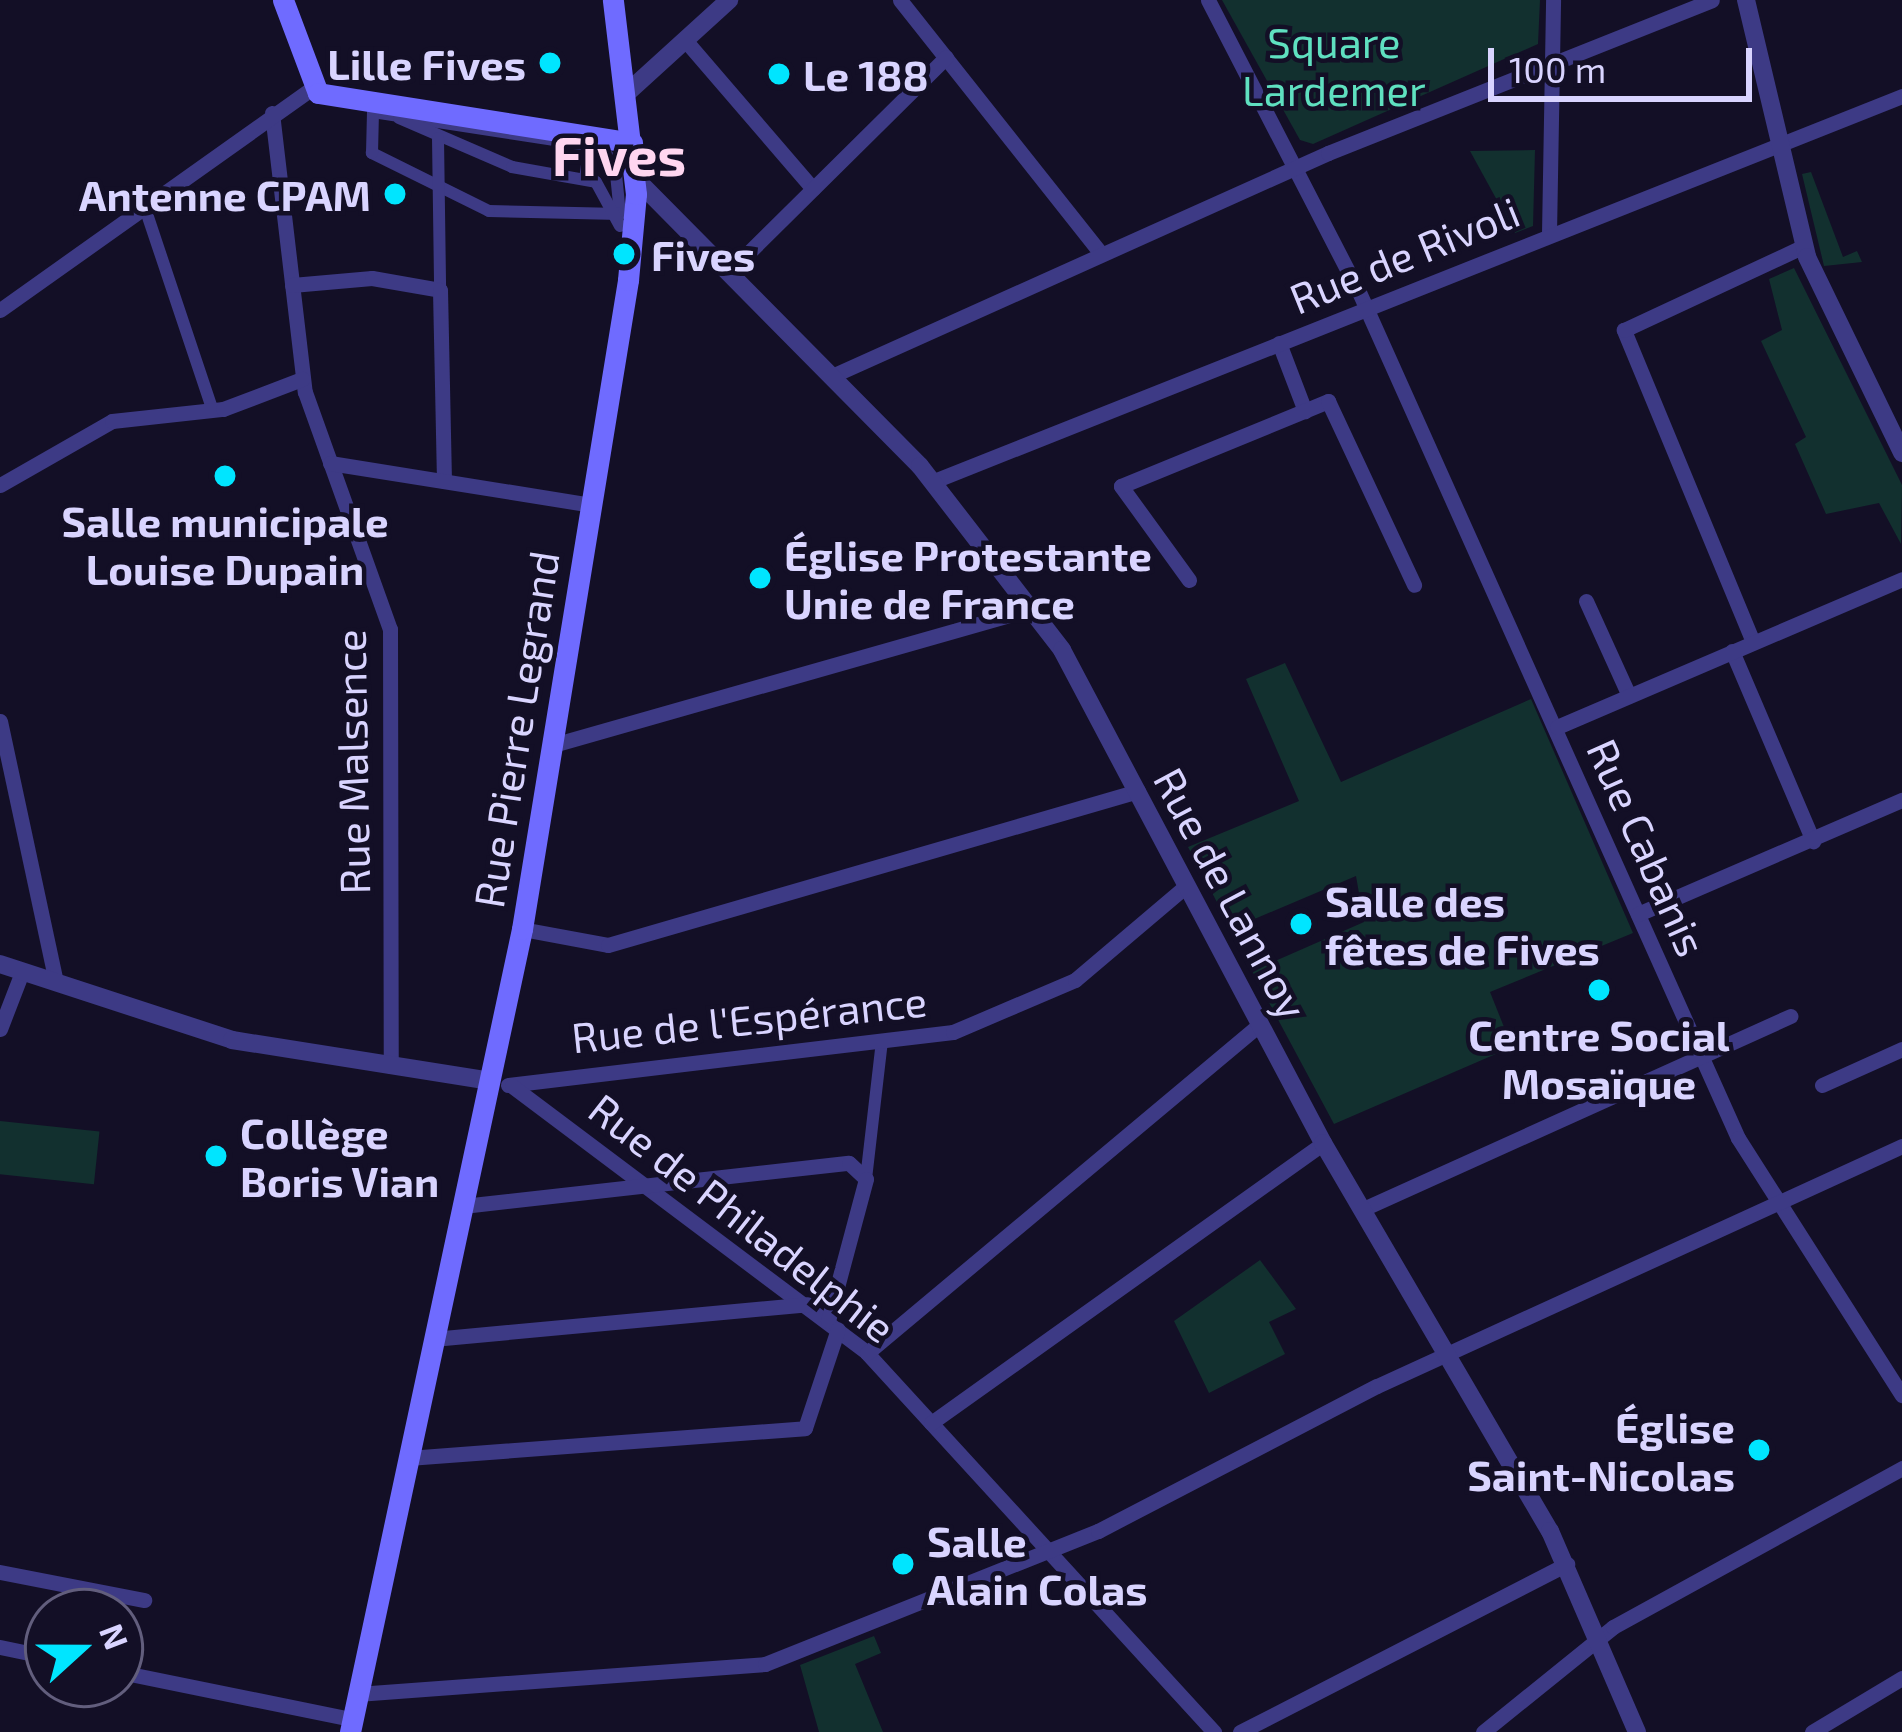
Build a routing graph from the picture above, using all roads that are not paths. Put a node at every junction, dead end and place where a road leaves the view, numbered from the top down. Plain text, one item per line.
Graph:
1 (283, 0) edge
2 (613, 0) edge
3 (728, 0) edge
4 (900, 0) edge
5 (1208, 0) edge
6 (1553, 0) edge
7 (1712, 0) edge
8 (1747, 0) edge
9 (1667, 9) edge
10 (685, 40) junction
11 (946, 57) junction
12 (1551, 64) junction
13 (627, 86) junction
14 (312, 88) junction
15 (1902, 96) edge
16 (397, 110) junction
17 (272, 113) junction
18 (438, 138) junction
19 (1779, 141) junction
20 (632, 143) junction
21 (589, 150) dead end
22 (1299, 167) junction
23 (584, 178) junction
24 (634, 178) junction
25 (440, 187) junction
26 (813, 189) junction
27 (143, 201) junction
28 (620, 220) junction
29 (1550, 235) junction
30 (1804, 246) junction
31 (1101, 254) junction
32 (732, 269) junction
33 (292, 285) junction
34 (440, 290) junction
35 (1366, 308) junction
36 (0, 310) edge
37 (1279, 343) junction
38 (834, 374) junction
39 (302, 379) junction
40 (212, 411) junction
41 (1305, 411) junction
42 (1902, 453) edge
43 (330, 463) junction
44 (444, 482) junction
45 (934, 482) junction
46 (0, 485) edge
47 (592, 506) junction
48 (1902, 579) edge
49 (1189, 580) dead end
50 (1414, 585) dead end
51 (1586, 601) dead end
52 (1033, 608) junction
53 (1753, 642) junction
54 (1732, 651) junction
55 (1629, 696) junction
56 (0, 721) edge
57 (1557, 728) junction
58 (553, 745) junction
59 (1138, 791) junction
60 (1902, 800) edge
61 (1813, 841) junction
62 (1187, 885) junction
63 (1638, 914) junction
64 (522, 929) junction
65 (0, 964) edge
66 (22, 972) junction
67 (56, 983) junction
68 (1790, 1016) dead end
69 (1260, 1024) junction
70 (0, 1030) edge
71 (881, 1041) junction
72 (1902, 1049) edge
73 (1701, 1057) junction
74 (391, 1066) junction
75 (502, 1083) junction
76 (1822, 1085) dead end
77 (1323, 1143) junction
78 (1902, 1146) edge
79 (866, 1179) junction
80 (648, 1185) junction
81 (1777, 1204) junction
82 (464, 1206) junction
83 (1363, 1209) junction
84 (807, 1304) junction
85 (833, 1325) junction
86 (433, 1339) junction
87 (867, 1353) junction
88 (1450, 1353) junction
89 (1902, 1395) edge
90 (931, 1423) junction
91 (408, 1458) junction
92 (1902, 1468) edge
93 (1050, 1553) junction
94 (1567, 1564) junction
95 (0, 1572) edge
96 (82, 1588) edge
97 (1599, 1638) junction
98 (144, 1678) edge
99 (1902, 1678) edge
100 (357, 1694) junction
101 (351, 1725) edge
102 (1214, 1732) edge
103 (1240, 1732) edge
104 (1483, 1732) edge
105 (1637, 1732) edge
106 (1812, 1732) edge

1 - 14 main road
2 - 13 main road, Rue Pierre Legrand
3 - 10 street
4 - 11 street
5 - 22 street, Rue Cabanis
6 - 12 street
7 - 9 street
8 - 19 street
9 - 12 street
10 - 13 street
10 - 26 street
11 - 26 street
11 - 31 street
12 - 22 street
12 - 29 street
13 - 20 main road, Rue Pierre Legrand
14 - 16 main road
14 - 17 street
15 - 19 street, Rue de Rivoli
16 - 18 street
16 - 20 main road
16 - 25 street
16 - 28 street
17 - 27 street
17 - 33 street, Rue Malsence
18 - 23 street
18 - 25 street
19 - 29 street, Rue de Rivoli
19 - 30 street
20 - 24 main road, Rue Pierre Legrand
21 - 23 street
22 - 31 street
22 - 35 street, Rue Cabanis
23 - 28 street
24 - 32 street, Rue de Lannoy
24 - 47 main road, Rue Pierre Legrand
25 - 28 street
25 - 34 street
26 - 32 street
27 - 36 street
27 - 40 street
29 - 35 street, Rue de Rivoli
30 - 42 street
30 - 53 street
31 - 38 street
32 - 38 street, Rue de Lannoy
33 - 34 street
33 - 39 street, Rue Malsence
34 - 44 street
35 - 37 street, Rue de Rivoli
35 - 57 street, Rue Cabanis
37 - 41 street
37 - 45 street, Rue de Rivoli
38 - 45 street, Rue de Lannoy
39 - 40 street
39 - 43 street, Rue Malsence
40 - 46 street
41 - 49 street
41 - 50 street
43 - 44 street
43 - 74 street, Rue Malsence
44 - 47 street
45 - 52 street, Rue de Lannoy
47 - 58 main road, Rue Pierre Legrand
48 - 53 street
51 - 55 street
52 - 58 street
52 - 59 street, Rue de Lannoy
53 - 54 street
54 - 55 street
54 - 61 street
55 - 57 street
56 - 67 street
57 - 63 street, Rue Cabanis
58 - 64 main road, Rue Pierre Legrand
59 - 62 street, Rue de Lannoy
59 - 64 street
60 - 61 street
61 - 63 street
62 - 69 street, Rue de Lannoy
62 - 71 street, Rue de l'Espérance
63 - 73 street, Rue Cabanis
64 - 75 main road, Rue Pierre Legrand
65 - 66 street
66 - 67 street
66 - 70 street
67 - 74 street
68 - 73 street
69 - 77 street, Rue de Lannoy
69 - 87 street
71 - 75 street, Rue de l'Espérance
71 - 79 street
72 - 76 street
73 - 81 street, Rue Cabanis
73 - 83 street
74 - 75 street
75 - 80 street, Rue de Philadelphie
75 - 82 main road, Rue Pierre Legrand
77 - 83 street, Rue de Lannoy
77 - 90 street
78 - 81 street
79 - 80 street
79 - 85 street
80 - 82 street
80 - 84 street, Rue de Philadelphie
81 - 88 street
81 - 89 street, Rue Cabanis
82 - 86 main road, Rue Pierre Legrand
83 - 88 street, Rue de Lannoy
84 - 85 street, Rue de Philadelphie
84 - 86 street
85 - 87 street, Rue de Philadelphie
85 - 91 street
86 - 91 main road, Rue Pierre Legrand
87 - 90 street, Rue de Philadelphie
88 - 93 street
88 - 94 street, Rue de Lannoy
90 - 93 street, Rue de Philadelphie
91 - 100 main road, Rue Pierre Legrand
92 - 97 street
93 - 100 street
93 - 102 street, Rue de Philadelphie
94 - 97 street, Rue de Lannoy
94 - 103 street
95 - 96 street
97 - 104 street
97 - 105 street, Rue de Lannoy
98 - 101 street
99 - 106 street
100 - 101 main road, Rue Pierre Legrand

